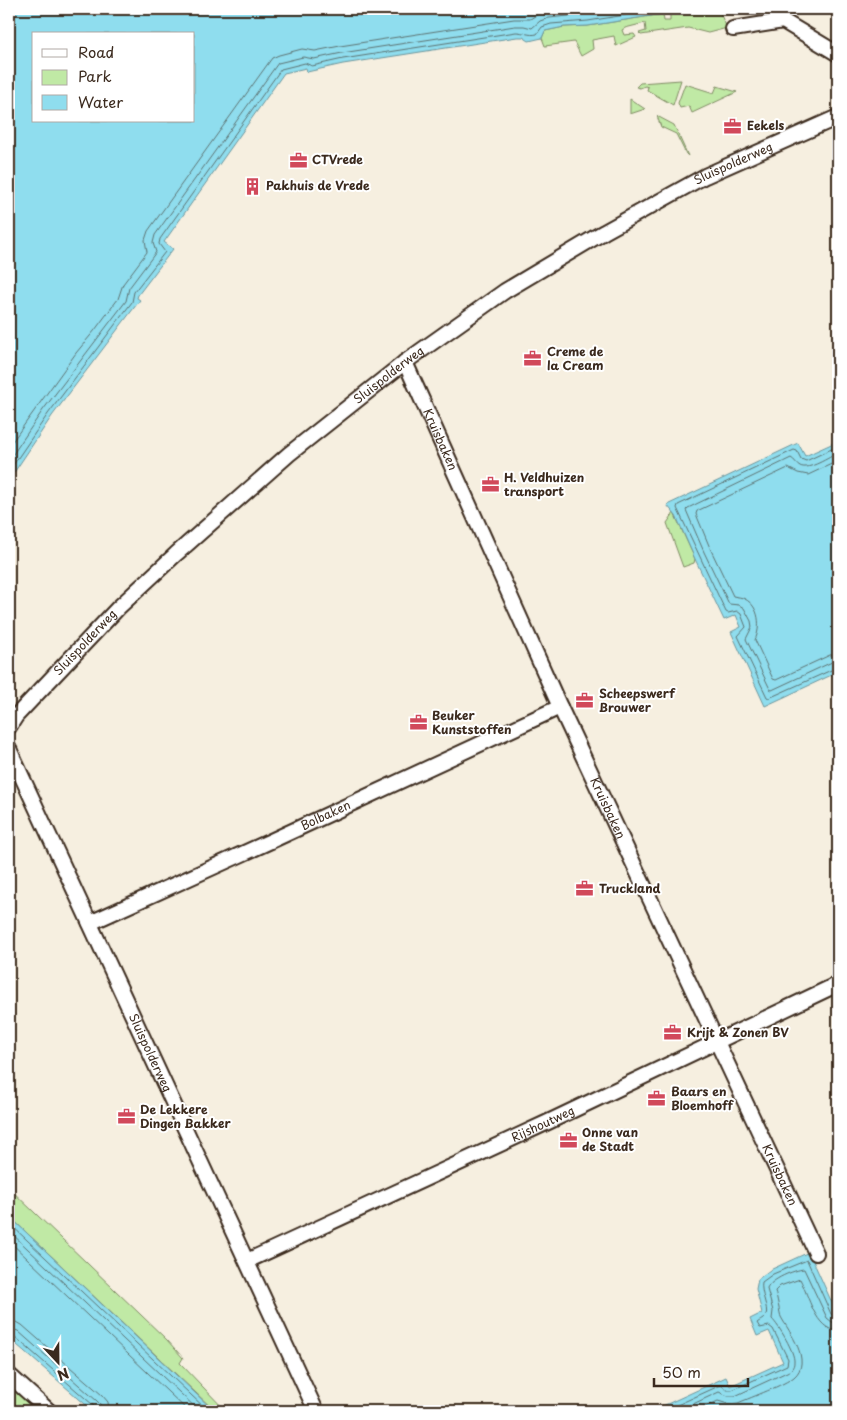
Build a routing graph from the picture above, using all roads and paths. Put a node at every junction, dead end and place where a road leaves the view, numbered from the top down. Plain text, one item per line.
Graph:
1 (733, 29) dead end
2 (838, 54) edge
3 (838, 117) edge
4 (405, 362) junction
5 (560, 707) junction
6 (9, 727) edge
7 (9, 749) edge
8 (90, 923) junction
9 (838, 984) edge
10 (716, 1041) junction
11 (816, 1252) dead end
12 (247, 1261) junction
13 (9, 1375) edge
14 (49, 1411) edge
15 (316, 1411) edge

1 - 2 street
3 - 4 street, Sluispolderweg
4 - 5 street, Kruisbaken
4 - 6 street, Sluispolderweg
5 - 8 street, Bolbaken
5 - 10 street, Kruisbaken
7 - 8 street, Sluispolderweg
8 - 12 street, Sluispolderweg
9 - 10 street, Rijshoutweg
10 - 11 street, Kruisbaken
10 - 12 street, Rijshoutweg
12 - 15 street, Sluispolderweg
13 - 14 street

